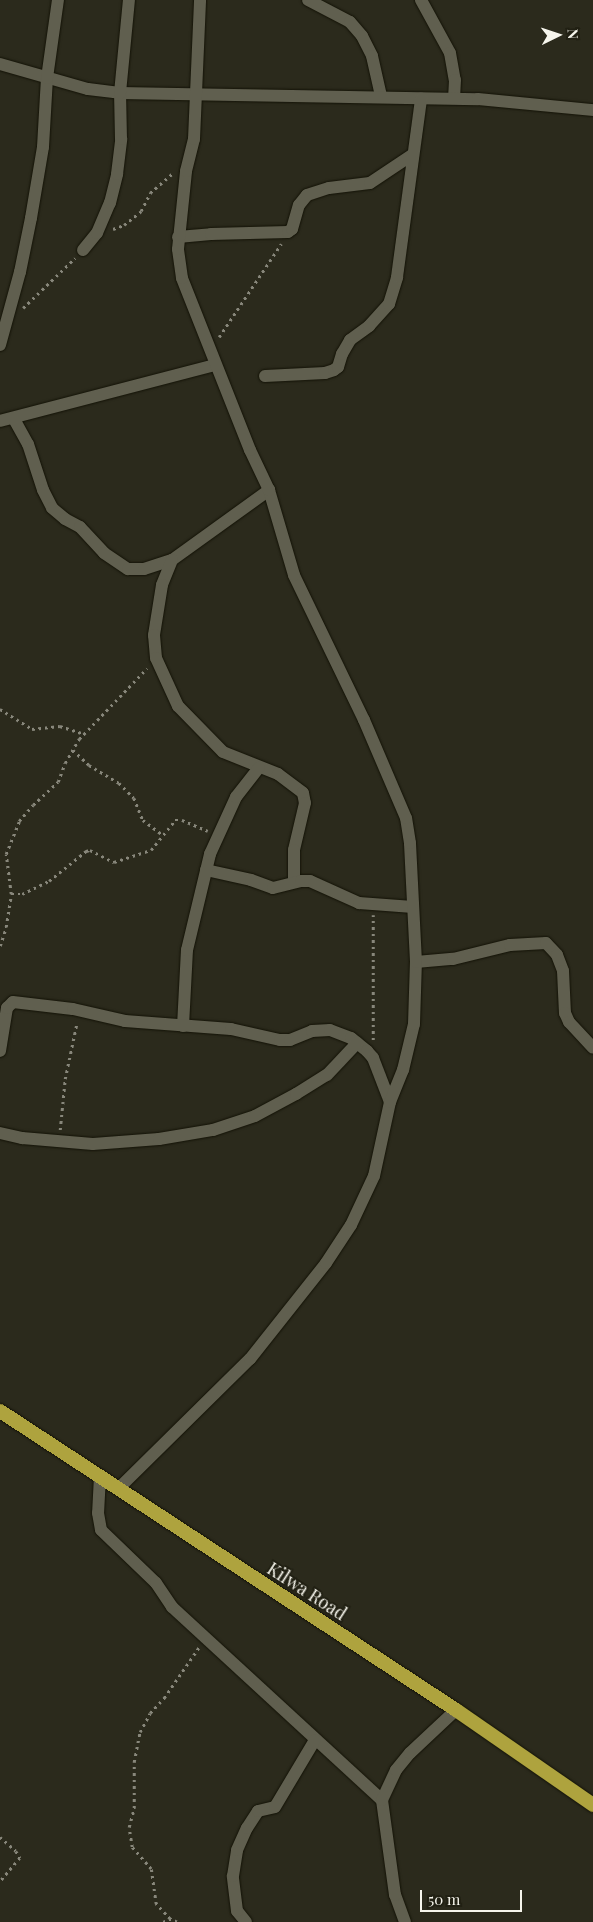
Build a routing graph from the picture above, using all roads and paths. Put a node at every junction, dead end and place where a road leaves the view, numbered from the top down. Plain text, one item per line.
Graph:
1 (58, 0) edge
2 (129, 0) edge
3 (200, 0) edge
4 (308, 0) edge
5 (421, 0) edge
6 (0, 64) edge
7 (48, 78) junction
8 (120, 93) junction
9 (197, 95) junction
10 (381, 96) junction
11 (454, 98) junction
12 (421, 99) junction
13 (593, 110) edge
14 (412, 155) junction
15 (190, 158) junction
16 (288, 232) junction
17 (97, 233) junction
18 (178, 237) junction
19 (83, 250) joint
20 (6, 325) junction
21 (0, 345) edge
22 (209, 351) junction
23 (215, 365) junction
24 (265, 376) dead end
25 (14, 419) junction
26 (0, 421) edge
27 (269, 490) junction
28 (172, 560) junction
29 (156, 658) junction
30 (0, 709) edge
31 (84, 734) junction
32 (73, 750) junction
33 (260, 768) junction
34 (163, 835) junction
35 (218, 835) junction
36 (206, 870) junction
37 (294, 882) junction
38 (11, 894) junction
39 (374, 904) junction
40 (413, 907) junction
41 (0, 946) edge
42 (416, 962) junction
43 (79, 1010) junction
44 (183, 1026) junction
45 (358, 1043) junction
46 (593, 1048) edge
47 (0, 1051) edge
48 (373, 1058) junction
49 (390, 1102) junction
50 (0, 1132) edge
51 (59, 1141) junction
52 (0, 1410) edge
53 (100, 1476) junction
54 (118, 1489) junction
55 (205, 1637) junction
56 (456, 1710) junction
57 (315, 1740) junction
58 (382, 1800) junction
59 (593, 1805) edge
60 (0, 1837) edge
61 (0, 1882) edge
62 (170, 1919) junction
63 (163, 1922) edge
64 (177, 1922) edge
65 (246, 1922) edge
66 (405, 1922) edge

1 - 7 street
2 - 8 street
3 - 9 street
4 - 10 street
5 - 11 street
6 - 7 street
7 - 8 street
7 - 20 street
8 - 9 street
8 - 17 street
9 - 10 street
9 - 15 street
10 - 12 street
11 - 12 street
11 - 13 street
12 - 14 street
14 - 16 street
14 - 24 street
15 - 17 path
15 - 18 street
16 - 18 street
16 - 22 path
17 - 19 street
18 - 22 street
19 - 20 path
20 - 21 street
22 - 23 street
23 - 25 street
23 - 27 street
25 - 26 street
25 - 28 street
27 - 28 street
27 - 40 street
28 - 29 street
29 - 31 path
29 - 33 street
30 - 31 path
31 - 32 path
32 - 34 path
32 - 38 path
33 - 35 street
33 - 37 street
34 - 35 path
34 - 38 path
35 - 36 street
36 - 37 street
36 - 44 street
37 - 39 street
38 - 41 path
39 - 40 street
39 - 48 path
40 - 42 street
42 - 46 street
42 - 49 street
43 - 44 street
43 - 47 street
43 - 51 path
44 - 45 street
45 - 48 street
45 - 51 street
48 - 49 street
49 - 54 street
50 - 51 street
52 - 53 highway, Kilwa Road
53 - 54 highway, Kilwa Road
53 - 55 street
54 - 56 highway, Kilwa Road
55 - 57 street
55 - 62 path
56 - 58 street
56 - 59 highway, Kilwa Road
57 - 58 street
57 - 65 street
58 - 66 street
60 - 61 path
62 - 63 path
62 - 64 path

